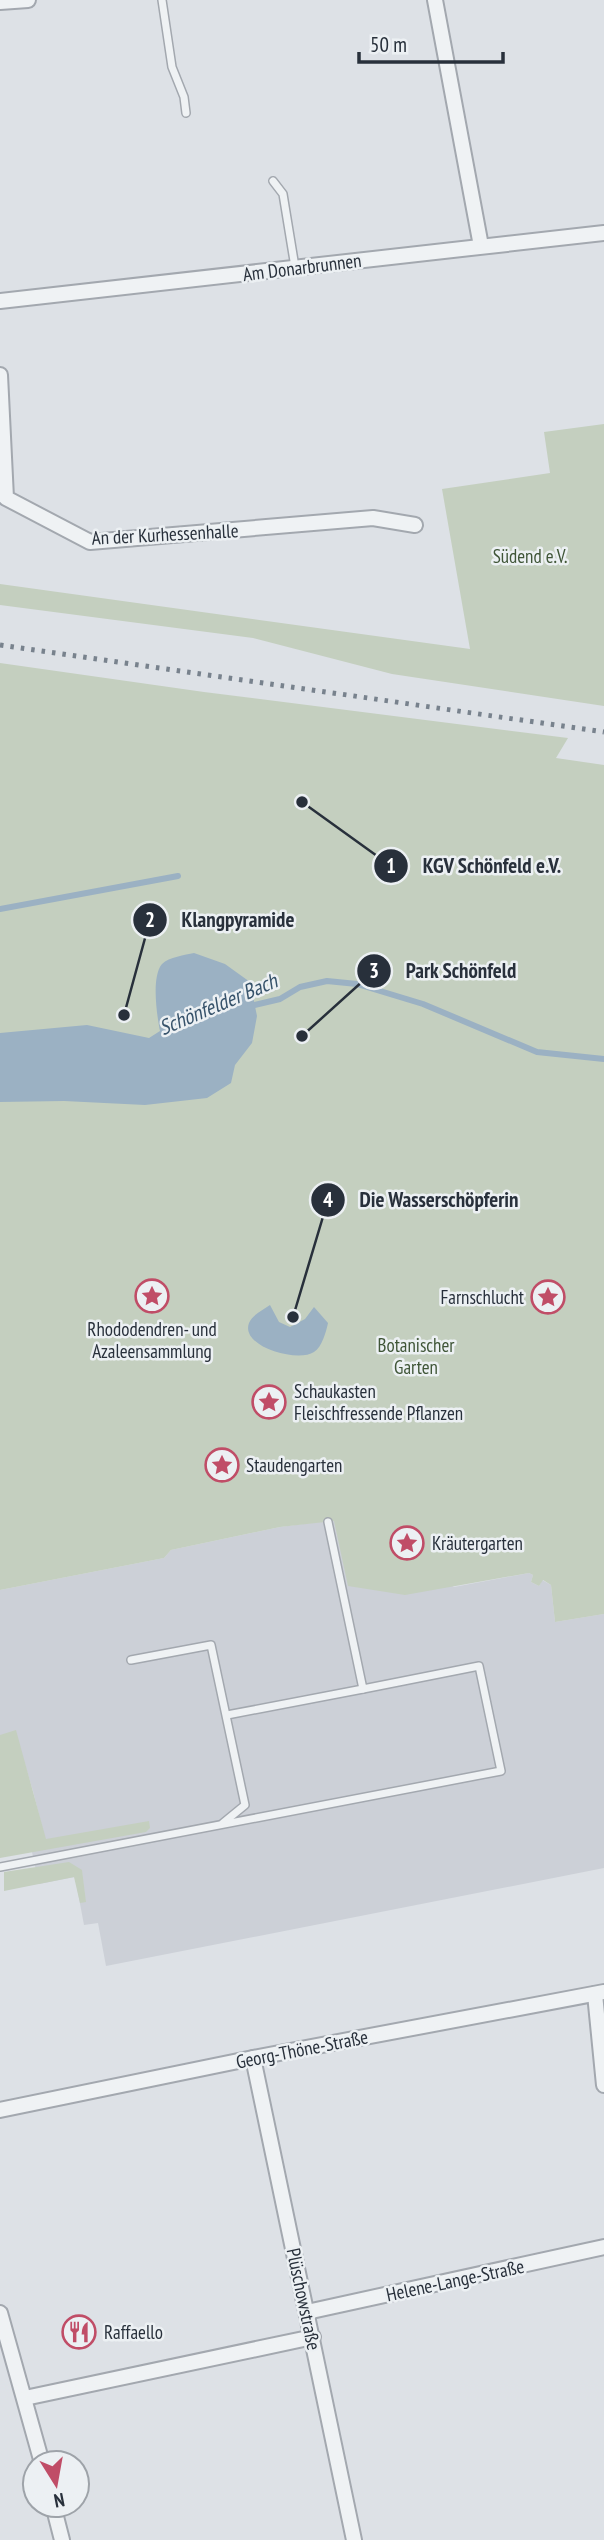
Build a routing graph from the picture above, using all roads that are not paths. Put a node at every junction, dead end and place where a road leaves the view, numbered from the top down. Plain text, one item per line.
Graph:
1 (29, 0) edge
2 (162, 0) edge
3 (435, 0) edge
4 (0, 2) edge
5 (186, 113) dead end
6 (274, 181) dead end
7 (604, 233) edge
8 (481, 246) junction
9 (295, 268) junction
10 (0, 301) edge
11 (0, 375) edge
12 (3, 483) edge
13 (415, 525) dead end
14 (328, 1522) dead end
15 (131, 1660) dead end
16 (363, 1689) junction
17 (227, 1715) junction
18 (223, 1823) junction
19 (0, 1867) edge
20 (599, 1993) edge
21 (253, 2059) junction
22 (604, 2085) edge
23 (0, 2110) edge
24 (604, 2247) edge
25 (307, 2312) junction
26 (0, 2313) edge
27 (313, 2337) junction
28 (24, 2398) junction
29 (38, 2449) edge
30 (57, 2519) edge
31 (62, 2540) edge
32 (354, 2540) edge

1 - 4 street
2 - 5 lane
3 - 8 street
6 - 9 lane
7 - 8 street, Am Donarbrunnen
8 - 9 street, Am Donarbrunnen
9 - 10 street, Am Donarbrunnen
11 - 12 street, An der Kurhessenhalle
12 - 13 street, An der Kurhessenhalle
14 - 16 lane
15 - 17 lane
16 - 17 lane
16 - 18 lane
17 - 18 lane
18 - 19 lane
20 - 21 street, Georg-Thöne-Straße
20 - 22 street
21 - 23 street, Georg-Thöne-Straße
21 - 25 street, Plüschowstraße
24 - 25 street, Helene-Lange-Straße
25 - 27 street, Plüschowstraße
26 - 28 street
27 - 28 street
27 - 32 street, Plüschowstraße
28 - 29 street
30 - 31 street

